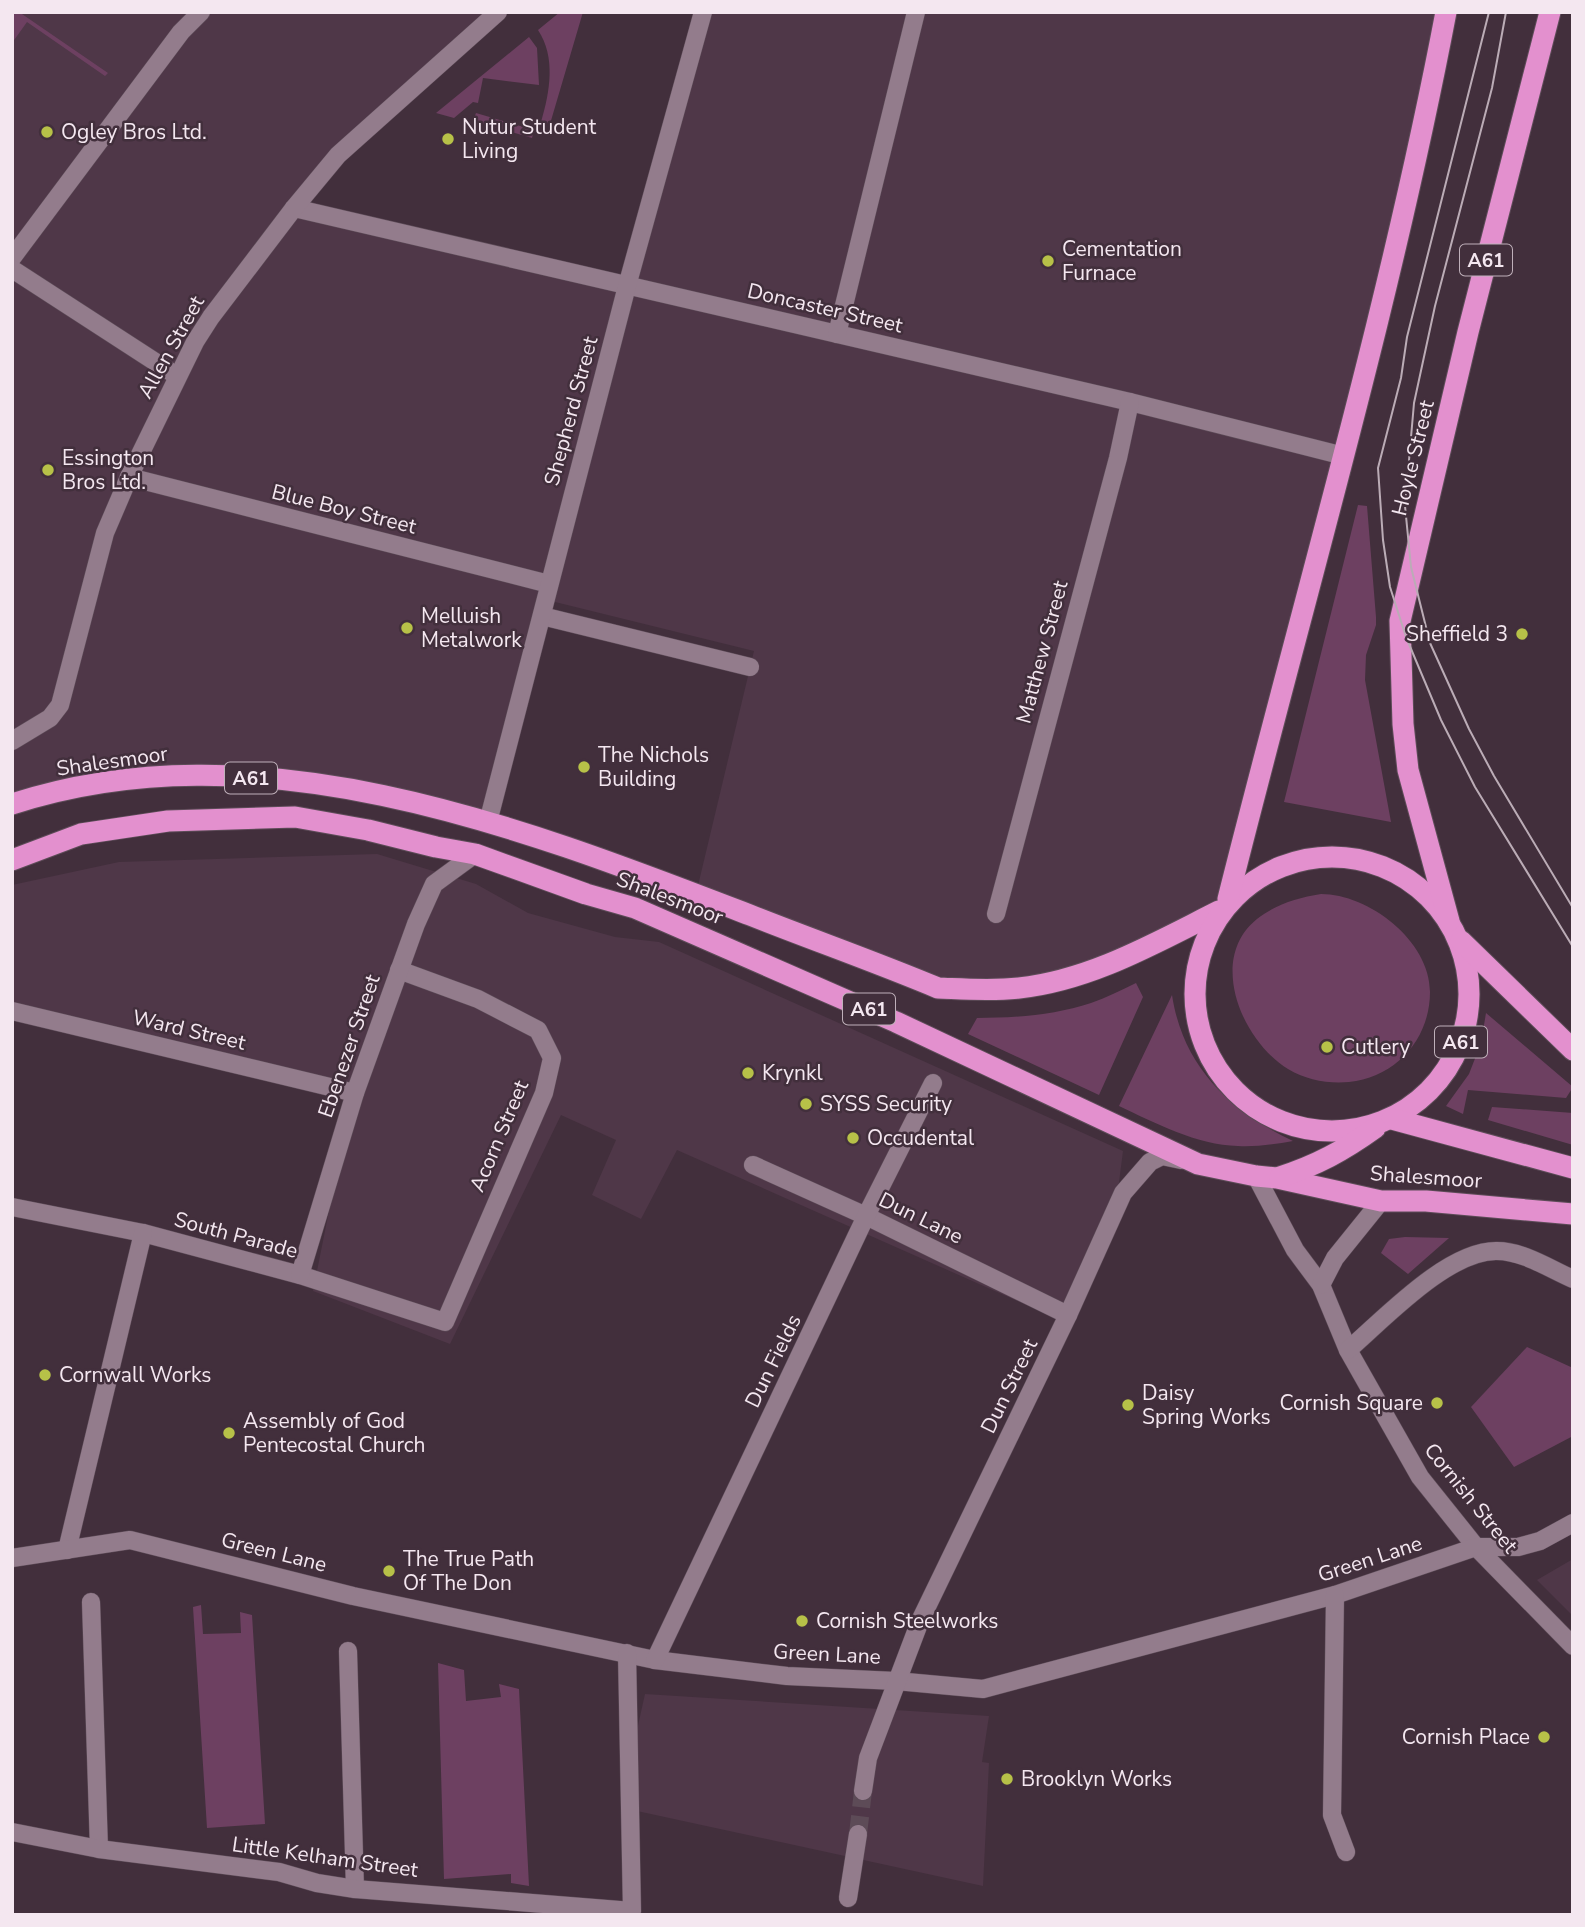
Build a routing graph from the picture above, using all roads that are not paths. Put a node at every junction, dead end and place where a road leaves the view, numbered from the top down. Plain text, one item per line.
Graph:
1 (201, 12) edge
2 (498, 12) edge
3 (703, 12) edge
4 (916, 12) edge
5 (1446, 12) edge
6 (1550, 12) edge
7 (294, 208) junction
8 (12, 258) edge
9 (12, 269) edge
10 (627, 286) junction
11 (837, 334) junction
12 (177, 376) junction
13 (1130, 402) junction
14 (1345, 456) junction
15 (129, 477) junction
16 (548, 584) junction
17 (542, 616) junction
18 (750, 667) dead end
19 (17, 739) edge
20 (12, 804) edge
21 (488, 822) junction
22 (475, 854) junction
23 (12, 860) edge
24 (1224, 905) junction
25 (996, 914) dead end
26 (1454, 930) junction
27 (399, 970) junction
28 (12, 1011) edge
29 (1573, 1050) edge
30 (933, 1083) dead end
31 (355, 1093) junction
32 (1387, 1121) junction
33 (1198, 1164) junction
34 (753, 1165) dead end
35 (1573, 1168) edge
36 (1267, 1177) junction
37 (1381, 1201) junction
38 (12, 1208) edge
39 (1573, 1214) edge
40 (866, 1216) junction
41 (143, 1234) junction
42 (300, 1275) junction
43 (1573, 1279) edge
44 (1321, 1285) junction
45 (1068, 1315) junction
46 (445, 1322) joint
47 (1348, 1350) junction
48 (1573, 1523) edge
49 (1476, 1546) junction
50 (67, 1550) junction
51 (12, 1558) edge
52 (1335, 1595) junction
53 (91, 1602) dead end
54 (1573, 1646) edge
55 (348, 1651) dead end
56 (627, 1653) junction
57 (655, 1660) junction
58 (896, 1681) junction
59 (863, 1791) tunnel mouth
60 (12, 1832) edge
61 (858, 1834) tunnel mouth
62 (99, 1849) junction
63 (1346, 1852) dead end
64 (355, 1889) junction
65 (848, 1898) dead end

1 - 8 street
2 - 7 street, Allen Street
3 - 10 street, Shepherd Street
4 - 11 street
5 - 14 highway, A61
6 - 26 highway, Hoyle Street / A61
7 - 10 street, Doncaster Street
7 - 12 street, Allen Street
9 - 12 street
10 - 11 street, Doncaster Street
10 - 16 street, Shepherd Street
11 - 13 street, Doncaster Street
12 - 15 street, Allen Street
13 - 14 street, Doncaster Street
13 - 25 street, Matthew Street
14 - 24 highway, A61
15 - 16 street, Blue Boy Street
15 - 19 street, Allen Street
16 - 17 street, Shepherd Street
17 - 18 street
17 - 21 street, Shepherd Street
20 - 21 highway, Shalesmoor / A61
21 - 24 highway, Shalesmoor / A61
22 - 23 highway, Shalesmoor / A61
22 - 27 street, Ebenezer Street
22 - 33 highway, Shalesmoor / A61
24 - 26 highway, Shalesmoor / A61
24 - 32 highway, Shalesmoor / A61
26 - 29 highway, A61
26 - 32 highway, Shalesmoor / A61
27 - 31 street, Ebenezer Street
27 - 46 street, Acorn Street
28 - 31 street, Ward Street
30 - 40 street, Dun Fields
31 - 42 street, Ebenezer Street
32 - 35 highway, A61
32 - 36 highway, Shalesmoor / A61
33 - 36 highway, Shalesmoor / A61
33 - 45 street, Dun Street
34 - 40 street, Dun Lane
36 - 37 highway, Shalesmoor
36 - 44 street, Cornish Street
37 - 39 highway, Shalesmoor
37 - 44 street
38 - 41 street, South Parade
40 - 45 street, Dun Lane
40 - 57 street, Dun Fields
41 - 42 street, South Parade
41 - 50 street
42 - 46 street, South Parade
43 - 47 street
44 - 47 street, Cornish Street
45 - 58 street, Dun Street
47 - 49 street, Cornish Street
48 - 49 street, Green Lane
49 - 52 street, Green Lane
49 - 54 street, Cornish Street
50 - 51 street, Green Lane
50 - 56 street, Green Lane
52 - 58 street, Green Lane
52 - 63 street
53 - 62 street
55 - 64 street
56 - 57 street, Green Lane
56 - 64 street, Little Kelham Street
57 - 58 street, Green Lane
58 - 59 street, Dun Street
60 - 62 street, Little Kelham Street
61 - 65 street
62 - 64 street, Little Kelham Street

